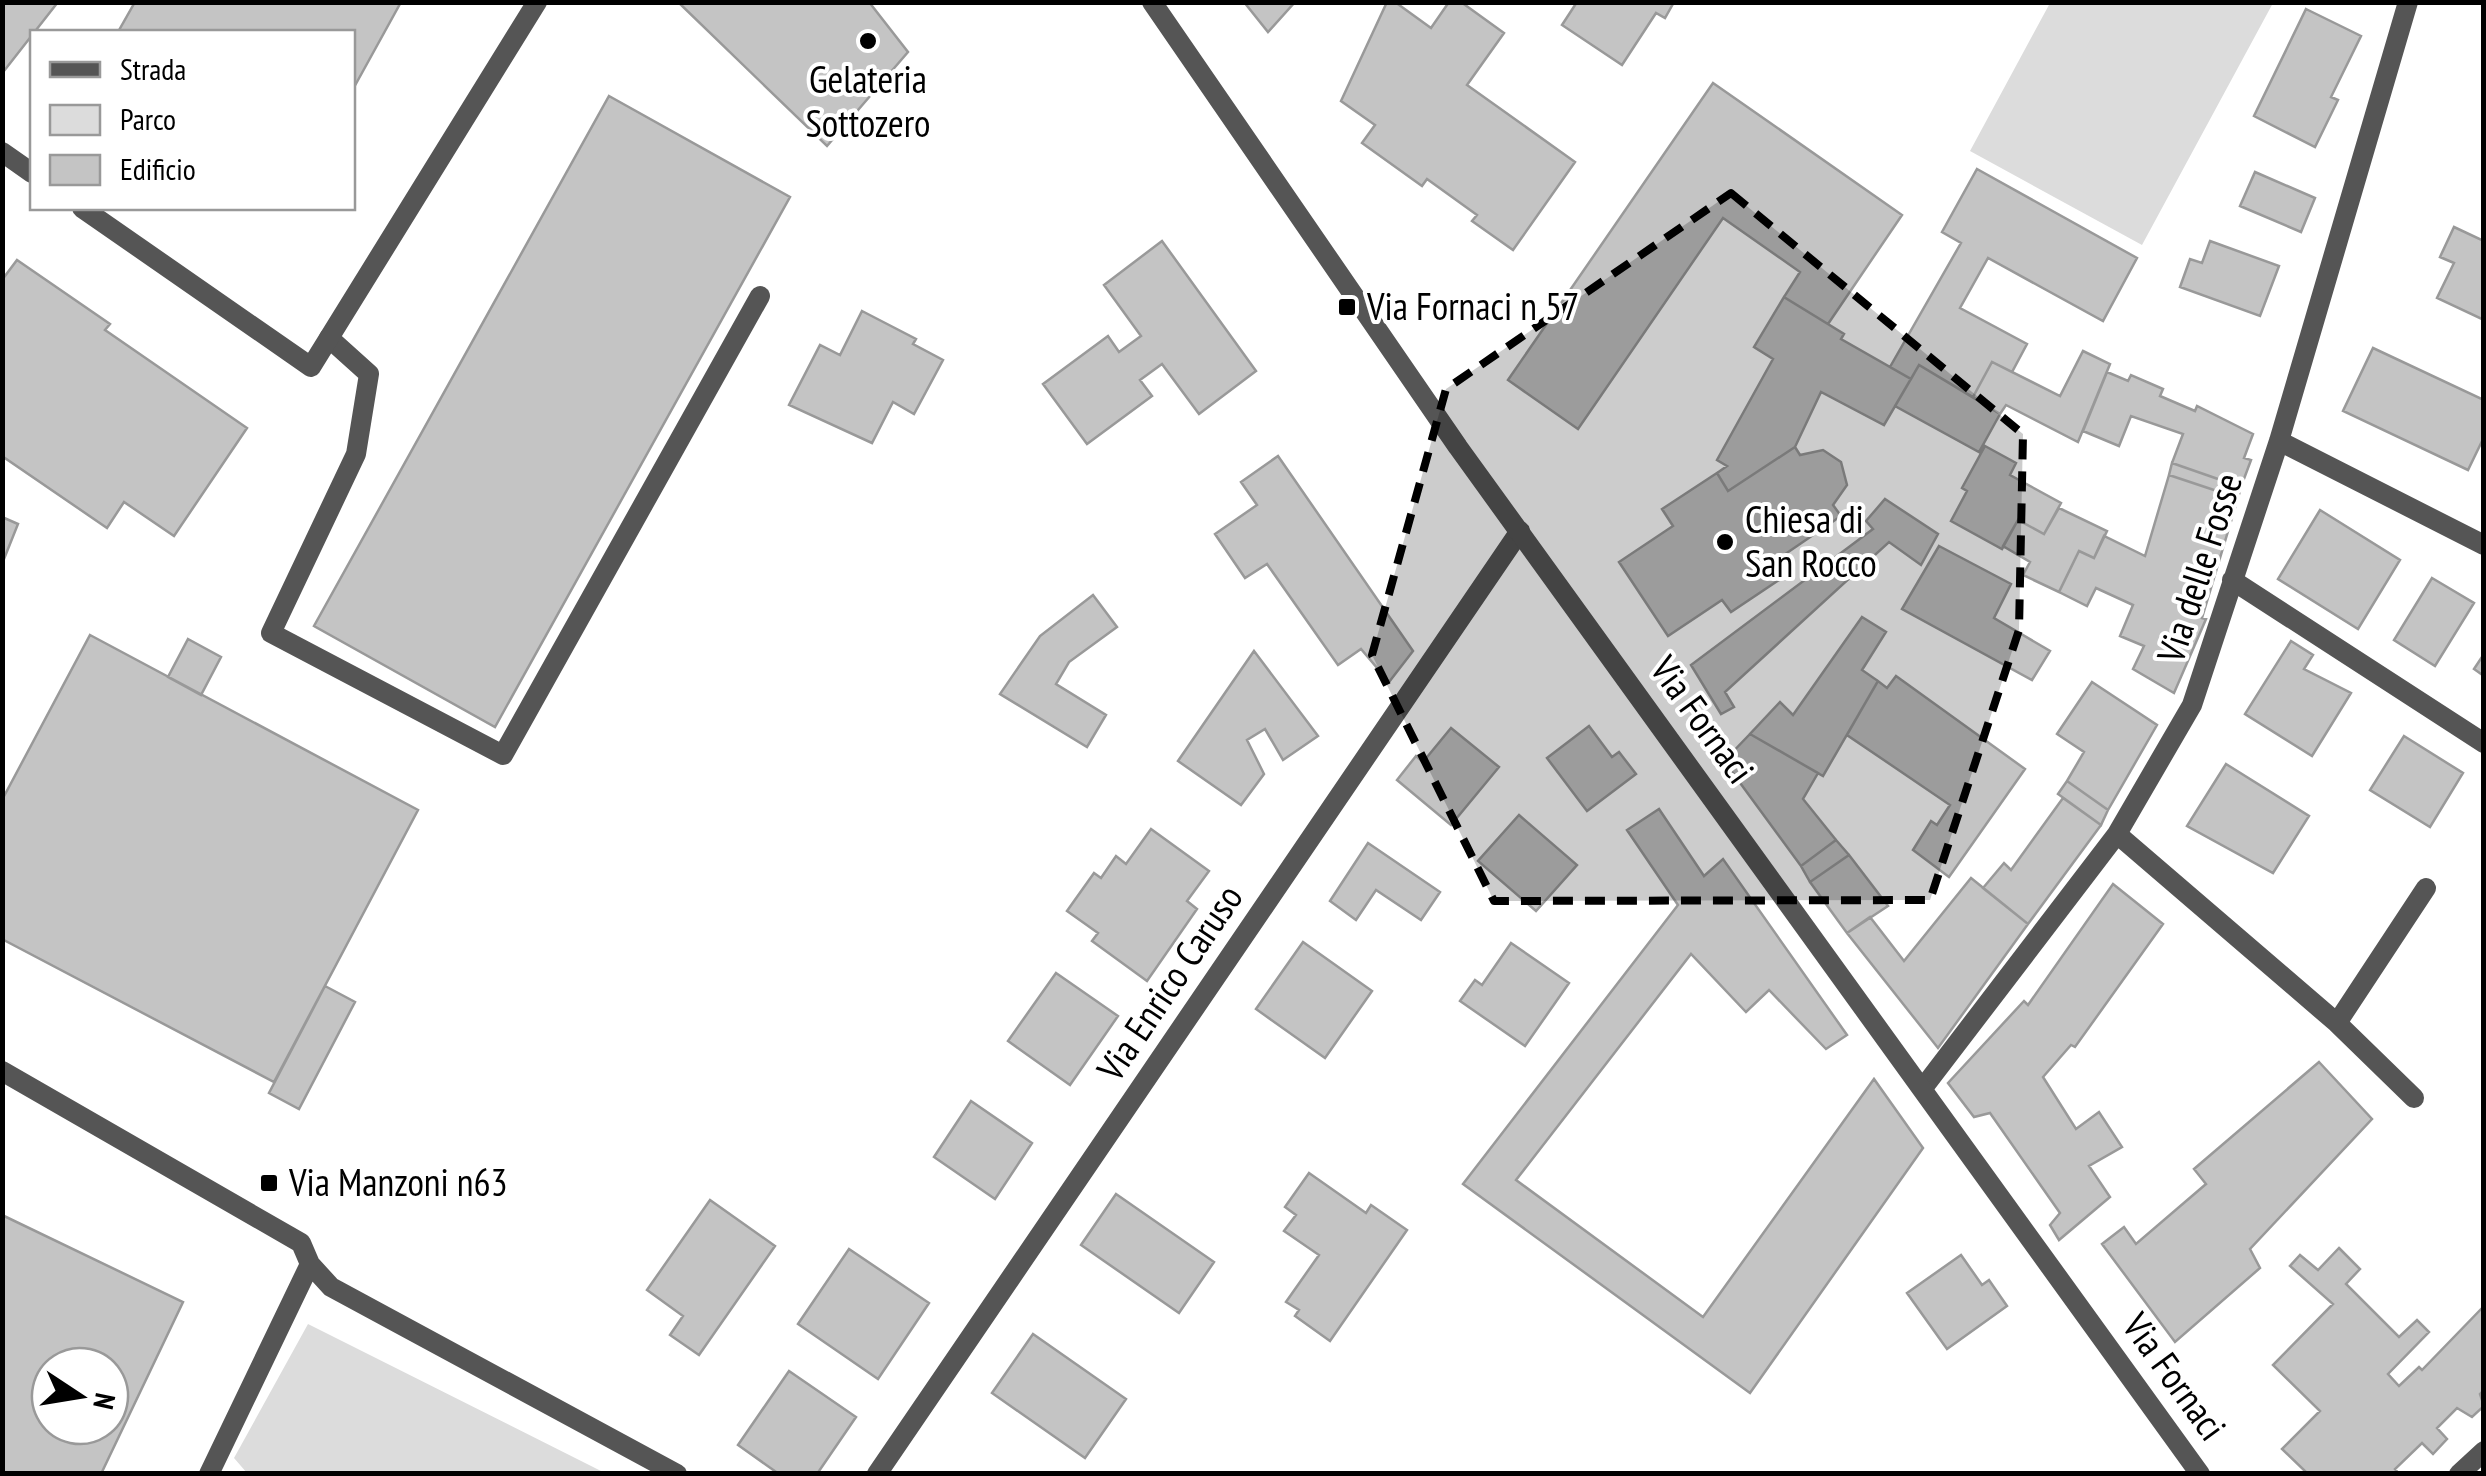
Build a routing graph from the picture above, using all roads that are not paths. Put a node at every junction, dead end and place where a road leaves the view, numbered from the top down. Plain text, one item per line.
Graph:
1 (538, 2) edge
2 (1152, 2) edge
3 (2408, 2) edge
4 (2, 152) edge
5 (30, 172) edge
6 (85, 210) edge
7 (760, 296) dead end
8 (329, 338) junction
9 (2280, 441) junction
10 (1520, 532) junction
11 (2484, 545) edge
12 (2232, 580) junction
13 (2484, 742) edge
14 (2118, 834) junction
15 (2426, 888) dead end
16 (2337, 1023) junction
17 (2, 1071) edge
18 (1922, 1088) junction
19 (2414, 1098) dead end
20 (310, 1264) junction
21 (2484, 1451) edge
22 (208, 1474) edge
23 (677, 1474) edge
24 (878, 1474) edge
25 (2200, 1474) edge
26 (2459, 1474) edge

1 - 8 street
2 - 10 street, Via Fornaci
3 - 9 street, Via delle Fosse
4 - 5 street
6 - 8 street
7 - 8 street
9 - 11 street
9 - 12 street, Via delle Fosse
10 - 18 street, Via Fornaci
10 - 24 street, Via Enrico Caruso
12 - 13 street
12 - 14 street, Via delle Fosse
14 - 16 street
14 - 18 street, Via delle Fosse
15 - 16 street
16 - 19 street
17 - 20 street
18 - 25 street, Via Fornaci
20 - 22 street
20 - 23 street
21 - 26 street

